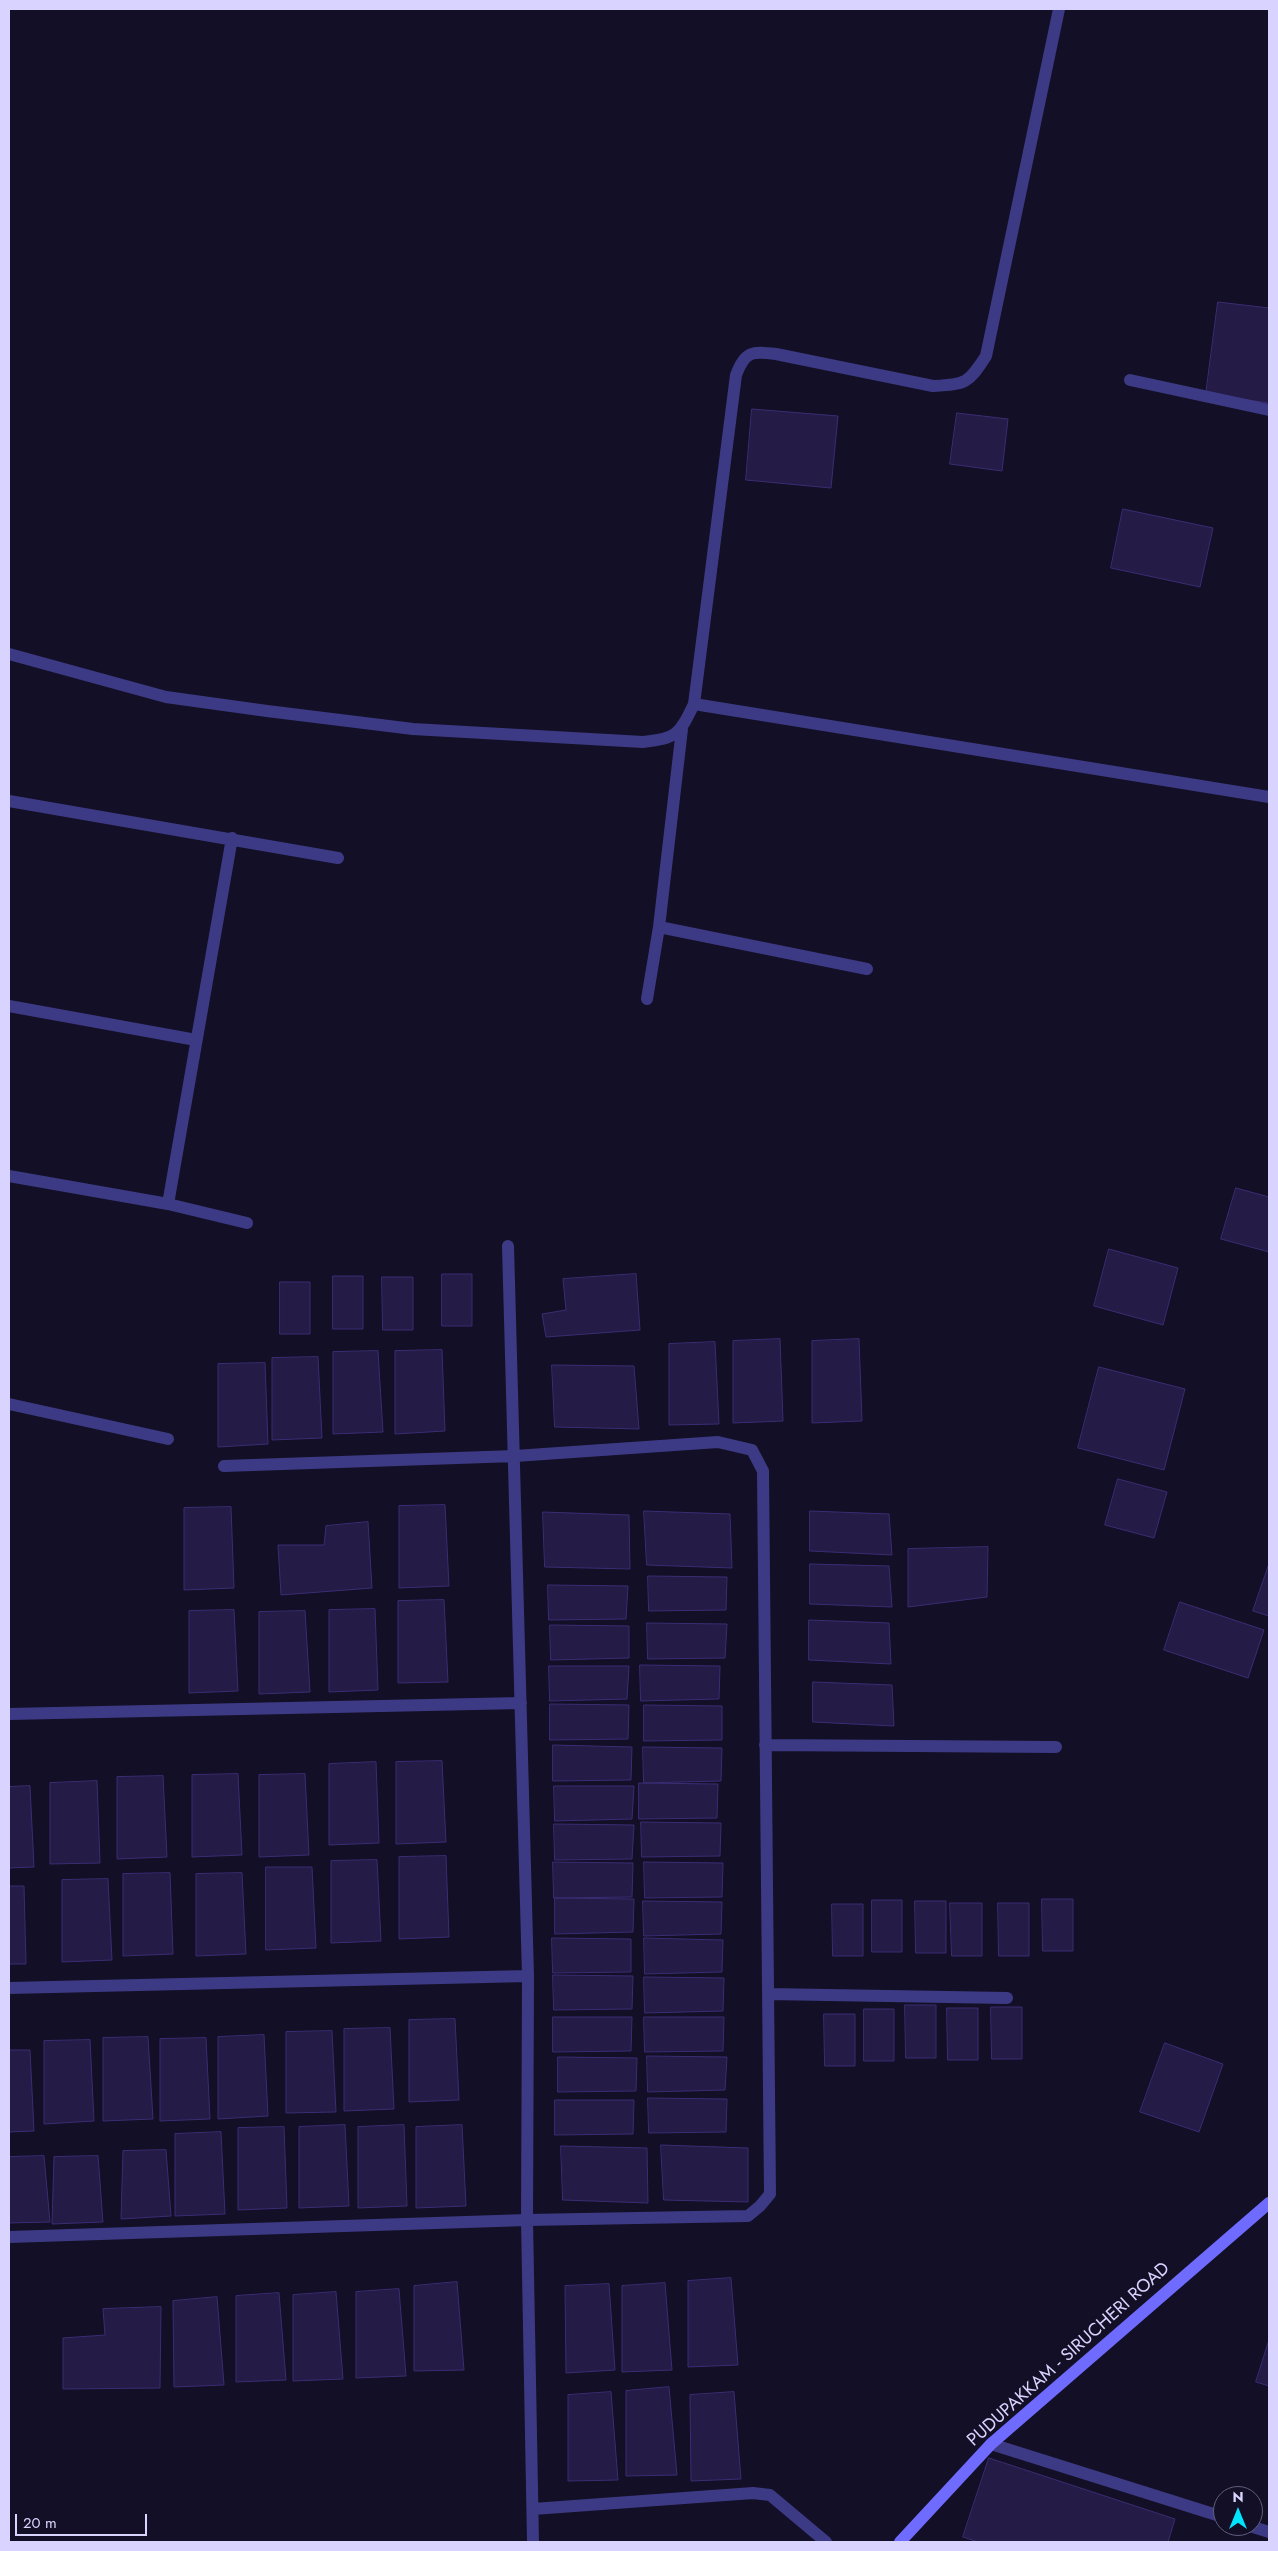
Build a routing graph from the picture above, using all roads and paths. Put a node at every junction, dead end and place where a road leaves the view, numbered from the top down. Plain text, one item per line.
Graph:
1 (1059, 9) edge
2 (1130, 380) dead end
3 (1269, 410) edge
4 (9, 654) edge
5 (694, 704) junction
6 (682, 729) junction
7 (1269, 796) edge
8 (9, 801) edge
9 (232, 838) junction
10 (338, 858) dead end
11 (659, 927) junction
12 (866, 969) dead end
13 (647, 999) dead end
14 (9, 1006) edge
15 (196, 1040) junction
16 (9, 1176) edge
17 (168, 1204) junction
18 (247, 1223) dead end
19 (508, 1246) dead end
20 (9, 1404) edge
21 (168, 1439) dead end
22 (515, 1456) junction
23 (224, 1466) dead end
24 (521, 1703) junction
25 (9, 1714) edge
26 (766, 1745) junction
27 (1056, 1747) dead end
28 (528, 1976) junction
29 (9, 1988) edge
30 (768, 1994) junction
31 (1007, 1998) dead end
32 (1269, 2203) edge
33 (527, 2220) junction
34 (9, 2237) edge
35 (991, 2444) junction
36 (533, 2509) junction
37 (1213, 2514) edge
38 (533, 2542) edge
39 (826, 2542) edge
40 (900, 2542) edge

1 - 5 street
2 - 3 street
4 - 6 street
5 - 6 street
5 - 7 street
6 - 11 street
8 - 9 street
9 - 10 street
9 - 15 street
11 - 12 street
11 - 13 street
14 - 15 street
15 - 17 street
16 - 17 street
17 - 18 street
19 - 22 street
20 - 21 street
22 - 23 street
22 - 24 street
22 - 26 street
24 - 25 street
24 - 28 street
26 - 27 street
26 - 30 street
28 - 29 street
28 - 33 street
30 - 31 street
30 - 33 street
32 - 35 street, PUDUPAKKAM - SIRUCHERI ROAD
33 - 34 street
33 - 36 street
35 - 37 street
35 - 40 street, PUDUPAKKAM - SIRUCHERI ROAD
36 - 38 street
36 - 39 street

